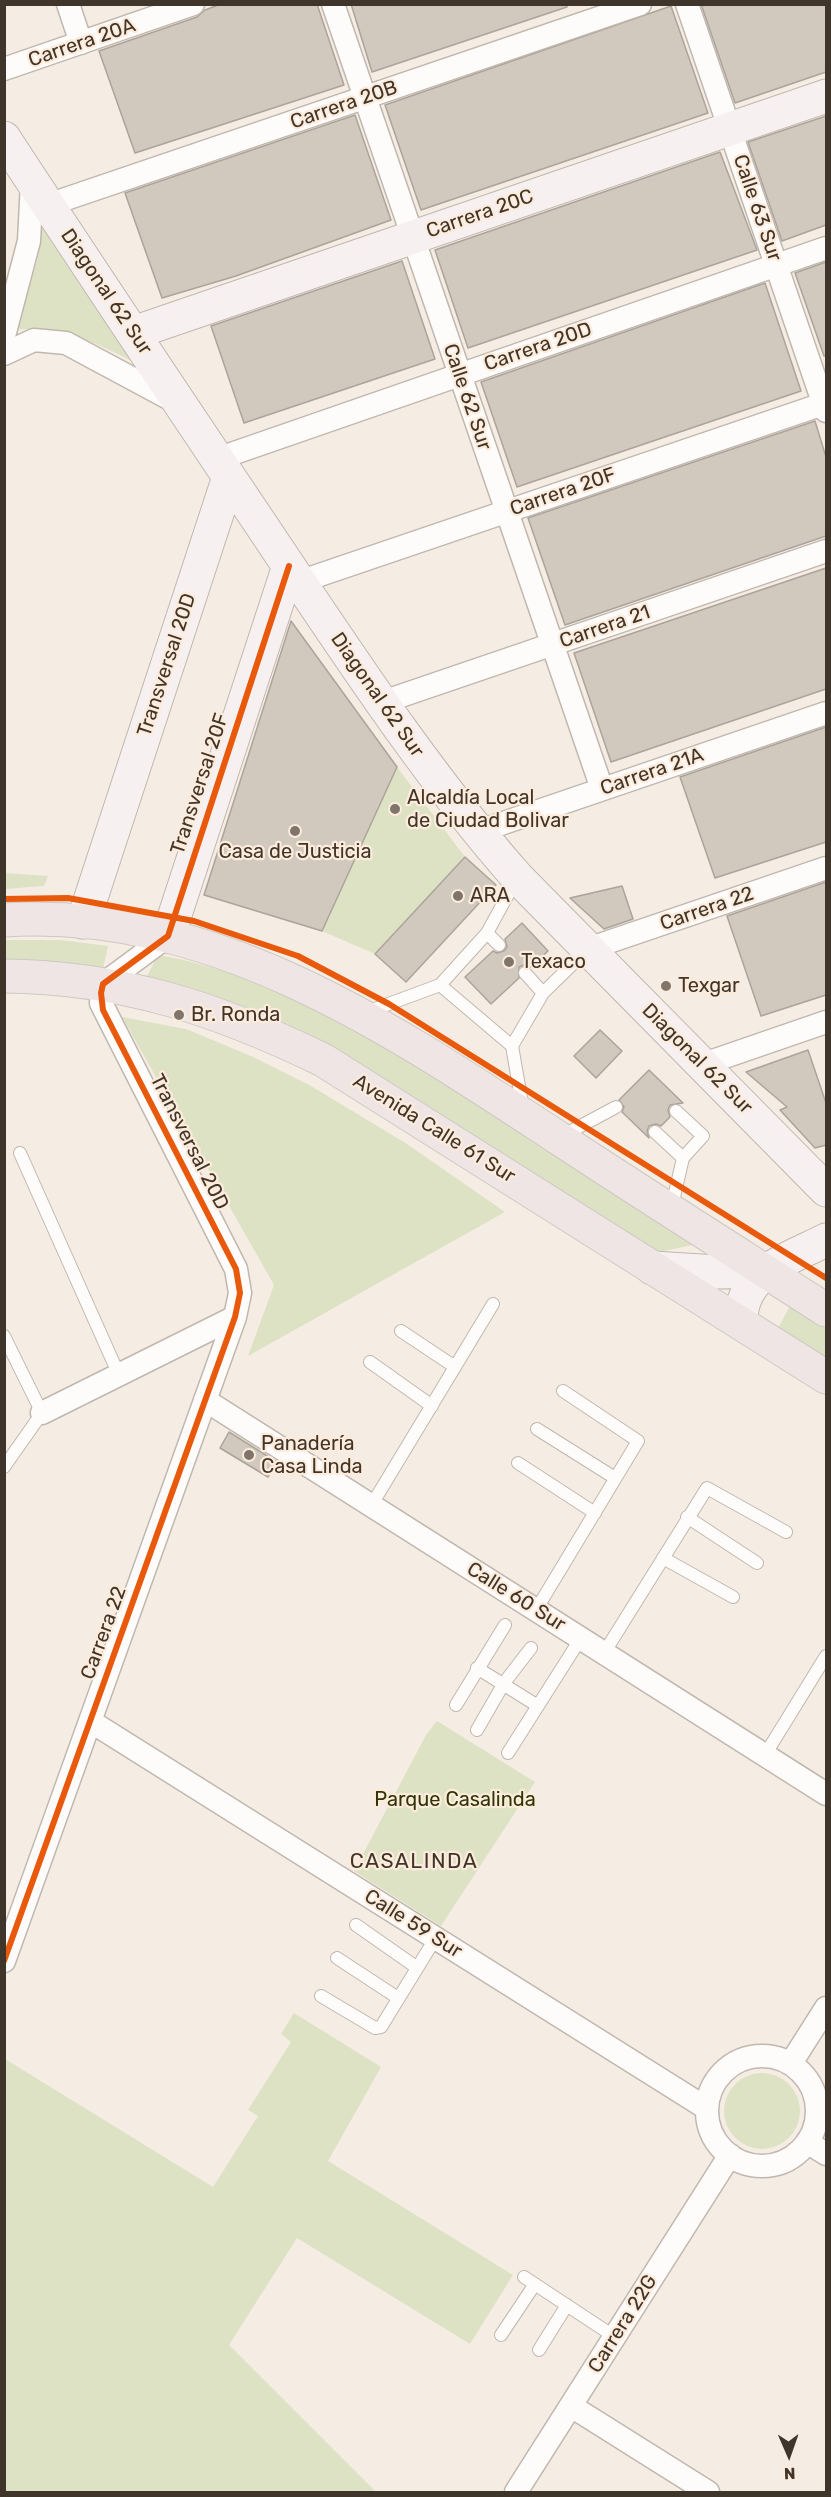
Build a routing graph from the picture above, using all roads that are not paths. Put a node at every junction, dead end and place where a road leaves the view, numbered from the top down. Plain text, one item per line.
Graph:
1 (68, 4) edge
2 (193, 4) edge
3 (333, 4) edge
4 (640, 4) edge
5 (687, 4) edge
6 (81, 43) junction
7 (4, 69) edge
8 (826, 96) edge
9 (364, 98) junction
10 (730, 129) junction
11 (4, 138) edge
12 (40, 193) junction
13 (411, 238) junction
14 (826, 248) edge
15 (776, 265) junction
16 (133, 333) junction
17 (4, 336) edge
18 (4, 354) edge
19 (459, 374) junction
20 (181, 405) junction
21 (826, 406) edge
22 (223, 468) junction
23 (507, 511) junction
24 (826, 551) edge
25 (294, 574) junction
26 (553, 644) junction
27 (383, 702) junction
28 (826, 713) edge
29 (602, 789) junction
30 (477, 832) junction
31 (826, 868) edge
32 (517, 877) junction
33 (4, 921) edge
34 (83, 922) junction
35 (487, 933) junction
36 (168, 936) junction
37 (499, 945) dead end
38 (588, 949) junction
39 (525, 973) dead end
40 (4, 976) edge
41 (104, 984) junction
42 (440, 985) junction
43 (543, 993) junction
44 (361, 1015) junction
45 (826, 1022) edge
46 (512, 1046) junction
47 (701, 1065) junction
48 (616, 1107) dead end
49 (676, 1111) dead end
50 (525, 1116) junction
51 (655, 1132) dead end
52 (558, 1138) junction
53 (20, 1153) dead end
54 (683, 1158) junction
55 (826, 1190) edge
56 (670, 1211) junction
57 (826, 1240) edge
58 (652, 1268) junction
59 (765, 1271) junction
60 (493, 1304) dead end
61 (826, 1310) edge
62 (235, 1317) junction
63 (741, 1323) junction
64 (401, 1331) dead end
65 (4, 1336) edge
66 (370, 1362) dead end
67 (456, 1366) junction
68 (119, 1375) junction
69 (826, 1377) edge
70 (564, 1391) dead end
71 (205, 1400) junction
72 (432, 1406) junction
73 (42, 1413) junction
74 (537, 1429) dead end
75 (518, 1463) dead end
76 (4, 1467) edge
77 (615, 1478) junction
78 (371, 1506) junction
79 (595, 1513) junction
80 (687, 1518) junction
81 (786, 1532) dead end
82 (663, 1558) junction
83 (757, 1563) dead end
84 (733, 1597) dead end
85 (536, 1610) junction
86 (505, 1625) dead end
87 (581, 1638) junction
88 (531, 1648) dead end
89 (604, 1653) junction
90 (826, 1656) edge
91 (477, 1668) junction
92 (504, 1683) junction
93 (456, 1705) dead end
94 (538, 1706) junction
95 (90, 1721) junction
96 (477, 1730) dead end
97 (508, 1753) dead end
98 (765, 1755) junction
99 (826, 1794) edge
100 (356, 1925) dead end
101 (435, 1939) junction
102 (337, 1958) dead end
103 (4, 1960) edge
104 (416, 1967) junction
105 (321, 1996) dead end
106 (398, 1998) junction
107 (826, 2008) edge
108 (791, 2063) junction
109 (706, 2108) junction
110 (807, 2142) junction
111 (826, 2154) edge
112 (730, 2155) junction
113 (567, 2305) junction
114 (501, 2335) dead end
115 (615, 2337) junction
116 (539, 2350) dead end
117 (571, 2406) junction
118 (516, 2493) edge
119 (708, 2493) edge

1 - 6 street
2 - 6 street, Carrera 20A
3 - 9 street, Calle 62 Sur
4 - 9 street, Carrera 20B
5 - 10 street, Calle 63 Sur
6 - 7 street, Carrera 20A
8 - 10 street, Carrera 20C
9 - 12 street, Carrera 20B
9 - 13 street, Calle 62 Sur
10 - 13 street, Carrera 20C
10 - 15 street, Calle 63 Sur
11 - 12 street, Diagonal 62 Sur
12 - 16 street, Diagonal 62 Sur
12 - 17 street
13 - 16 street, Carrera 20C
13 - 19 street, Calle 62 Sur
14 - 15 street, Carrera 20D
15 - 19 street, Carrera 20D
15 - 21 street, Calle 63 Sur
16 - 20 street, Diagonal 62 Sur
18 - 20 street
19 - 22 street, Carrera 20D
19 - 23 street, Calle 62 Sur
20 - 22 street, Diagonal 62 Sur
21 - 23 street, Carrera 20F
22 - 25 street, Diagonal 62 Sur
22 - 34 street, Transversal 20D
23 - 25 street, Carrera 20F
23 - 26 street, Calle 62 Sur
24 - 26 street, Carrera 21
25 - 27 street, Diagonal 62 Sur
25 - 36 street, Transversal 20F
26 - 27 street, Carrera 21
26 - 29 street, Calle 62 Sur
27 - 30 street, Diagonal 62 Sur
28 - 29 street, Carrera 21A
29 - 30 street, Carrera 21A
30 - 32 street, Diagonal 62 Sur
31 - 38 street, Carrera 22
32 - 35 lane
32 - 38 street, Diagonal 62 Sur
33 - 34 main road
34 - 36 main road
35 - 37 lane
35 - 42 lane
36 - 41 street
36 - 44 main road
38 - 43 lane
38 - 47 street, Diagonal 62 Sur
39 - 43 lane
40 - 41 main road, Avenida Calle 61 Sur
41 - 58 main road, Avenida Calle 61 Sur
41 - 62 street, Transversal 20D
42 - 44 lane
42 - 46 lane
43 - 46 lane
44 - 50 main road
45 - 47 street
46 - 50 lane
47 - 55 street, Diagonal 62 Sur
48 - 52 lane
49 - 54 lane
50 - 52 main road
51 - 54 lane
52 - 56 main road
53 - 68 lane
54 - 56 lane
56 - 59 main road
57 - 59 street
58 - 59 street
58 - 63 main road, Avenida Calle 61 Sur
59 - 61 main road
59 - 63 street
60 - 67 lane
62 - 68 street
62 - 71 street, Carrera 22
63 - 69 main road, Avenida Calle 61 Sur
64 - 67 lane
65 - 73 lane
66 - 72 lane
67 - 72 lane
68 - 73 street
70 - 77 lane
71 - 78 street, Calle 60 Sur
71 - 95 street, Carrera 22
72 - 78 lane
73 - 76 lane
74 - 77 lane
75 - 79 lane
77 - 79 lane
78 - 85 street, Calle 60 Sur
79 - 85 lane
80 - 81 lane
80 - 82 lane
80 - 83 lane
82 - 84 lane
82 - 89 lane
85 - 87 street, Calle 60 Sur
86 - 91 lane
87 - 89 street, Calle 60 Sur
87 - 94 lane
88 - 92 lane
89 - 98 street, Calle 60 Sur
90 - 98 lane
91 - 92 lane
91 - 93 lane
92 - 94 lane
92 - 96 lane
94 - 97 lane
95 - 101 street, Calle 59 Sur
95 - 103 street, Carrera 22
98 - 99 street, Calle 60 Sur
100 - 104 lane
101 - 104 lane
101 - 109 street, Calle 59 Sur
102 - 106 lane
104 - 106 lane
105 - 106 lane
107 - 108 street
108 - 109 street
108 - 110 street
109 - 112 street
110 - 111 street
110 - 112 street
112 - 115 street, Carrera 22G
113 - 114 lane
113 - 115 lane
113 - 116 lane
115 - 117 street, Carrera 22G
117 - 118 street, Carrera 22G
117 - 119 street

